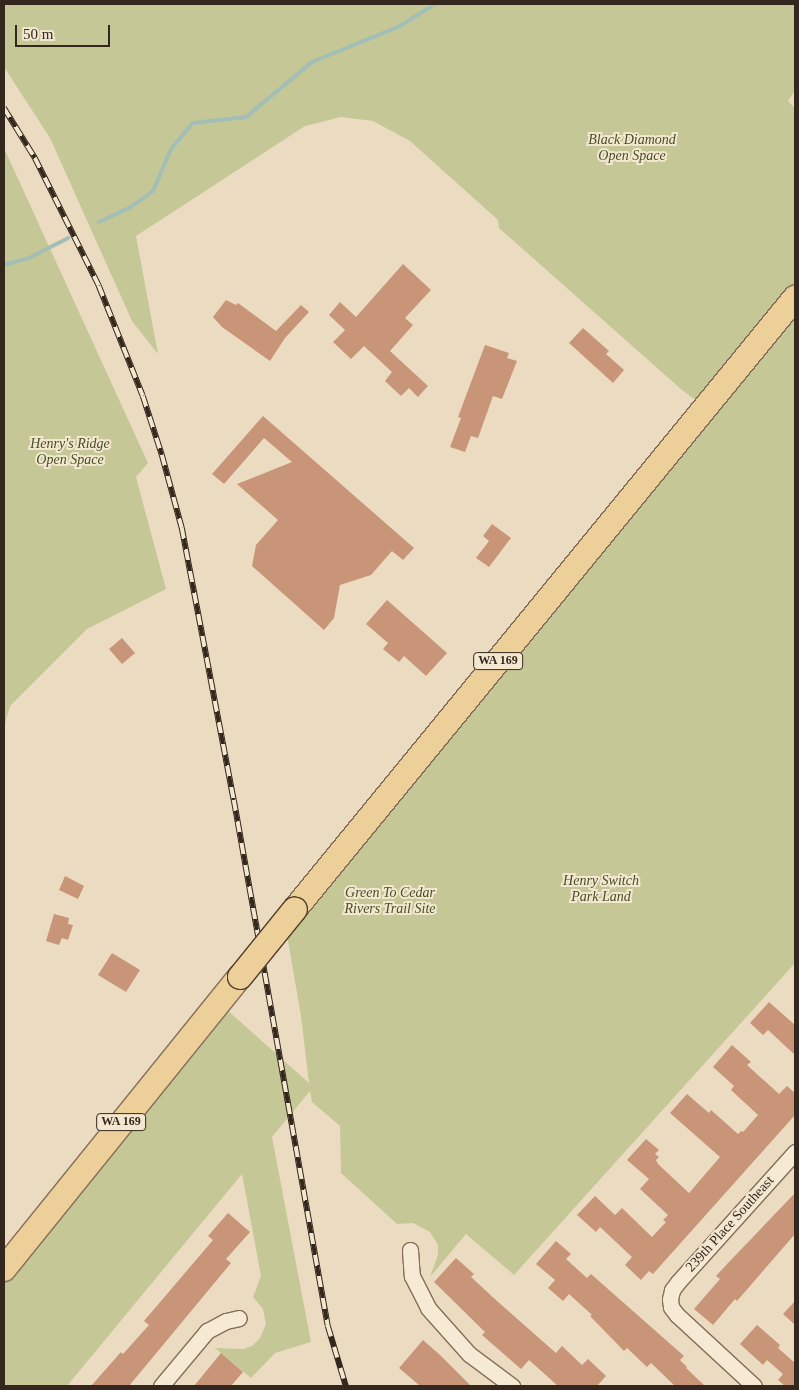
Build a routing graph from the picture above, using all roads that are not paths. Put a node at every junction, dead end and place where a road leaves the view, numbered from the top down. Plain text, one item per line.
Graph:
1 (795, 298) edge
2 (795, 1152) edge
3 (410, 1250) dead end
4 (4, 1269) edge
5 (239, 1318) dead end
6 (161, 1386) edge
7 (512, 1386) edge
8 (754, 1386) edge

1 - 4 main road, WA 169, bridge
2 - 8 street, 239th Place Southeast
3 - 7 street
5 - 6 street

